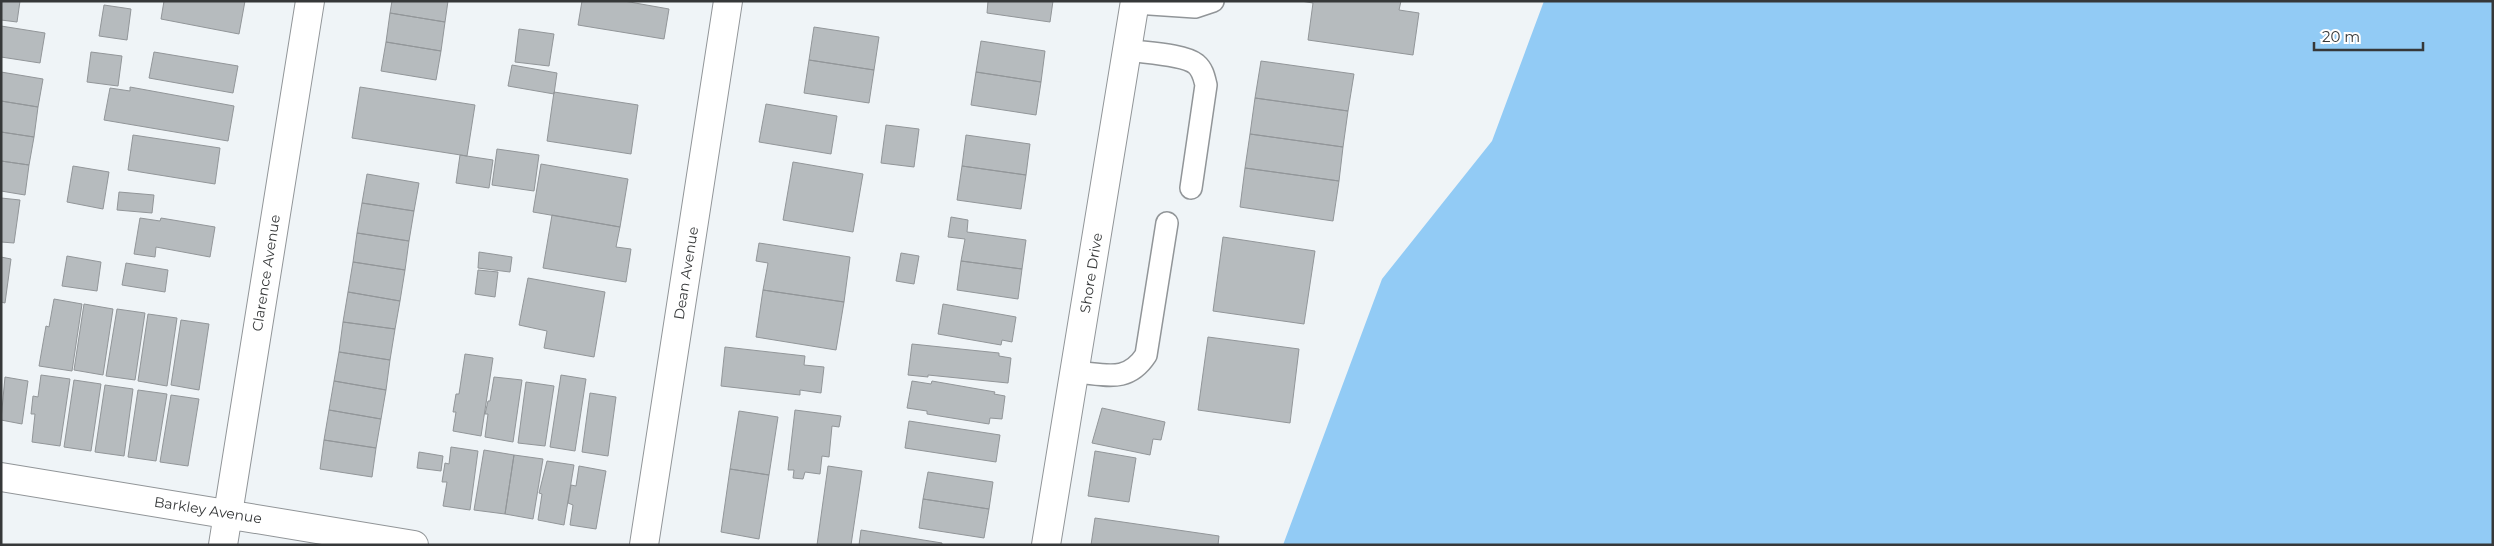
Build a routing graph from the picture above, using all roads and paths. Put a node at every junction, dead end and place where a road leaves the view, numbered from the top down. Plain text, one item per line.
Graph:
1 (310, 1) edge
2 (728, 1) edge
3 (1213, 1) edge
4 (1135, 2) edge
5 (1128, 50) junction
6 (1192, 188) dead end
7 (1167, 223) dead end
8 (1074, 372) junction
9 (1, 477) edge
10 (228, 514) junction
11 (222, 545) edge
12 (414, 545) edge
13 (644, 545) edge
14 (1046, 545) edge

1 - 10 street, Clarence Avenue
2 - 13 street, Dean Avenue
3 - 4 lane
4 - 5 street, Shore Drive
5 - 6 lane
5 - 8 street, Shore Drive
7 - 8 lane
8 - 14 street, Shore Drive
9 - 10 street, Barkley Avenue
10 - 11 street, Clarence Avenue
10 - 12 street, Barkley Avenue

